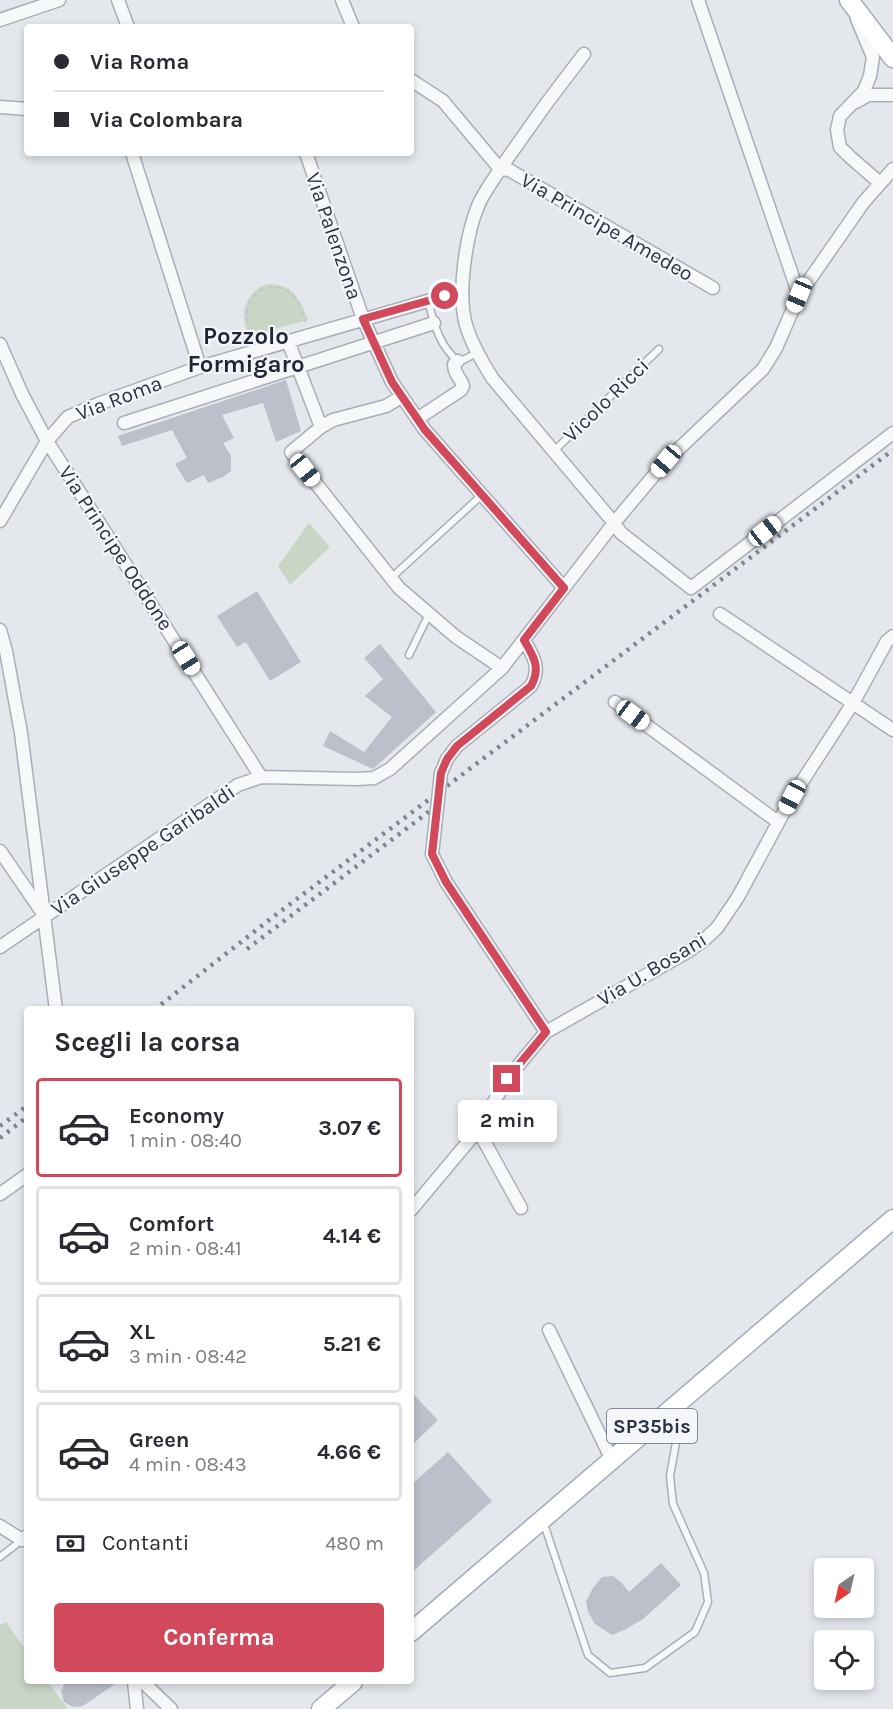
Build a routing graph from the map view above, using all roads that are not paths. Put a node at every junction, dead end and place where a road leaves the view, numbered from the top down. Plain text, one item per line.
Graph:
1 (58, 0) edge
2 (118, 0) edge
3 (342, 0) edge
4 (698, 0) edge
5 (850, 1) edge
6 (0, 20) edge
7 (127, 24) edge
8 (352, 24) edge
9 (584, 54) dead end
10 (893, 58) edge
11 (414, 82) edge
12 (893, 95) edge
13 (853, 104) junction
14 (0, 107) edge
15 (24, 109) edge
16 (133, 156) edge
17 (307, 156) edge
18 (893, 169) edge
19 (500, 170) junction
20 (880, 183) junction
21 (712, 288) dead end
22 (462, 291) junction
23 (799, 295) junction
24 (428, 300) junction
25 (363, 319) junction
26 (434, 323) junction
27 (288, 341) junction
28 (374, 342) junction
29 (0, 344) edge
30 (659, 349) dead end
31 (477, 353) junction
32 (458, 361) junction
33 (298, 366) junction
34 (200, 368) junction
35 (401, 397) junction
36 (417, 418) junction
37 (124, 423) dead end
38 (321, 427) junction
39 (893, 433) edge
40 (47, 441) junction
41 (554, 452) junction
42 (482, 495) junction
43 (0, 521) edge
44 (615, 523) junction
45 (391, 578) junction
46 (564, 588) junction
47 (429, 614) junction
48 (720, 614) dead end
49 (0, 630) edge
50 (893, 636) edge
51 (524, 640) junction
52 (409, 656) dead end
53 (3, 657) edge
54 (502, 668) junction
55 (615, 702) dead end
56 (853, 703) junction
57 (893, 730) edge
58 (261, 777) junction
59 (778, 822) junction
60 (0, 851) edge
61 (45, 916) junction
62 (0, 947) edge
63 (56, 1006) edge
64 (546, 1032) junction
65 (478, 1130) junction
66 (24, 1177) edge
67 (0, 1194) edge
68 (414, 1206) edge
69 (521, 1208) dead end
70 (893, 1219) edge
71 (549, 1330) dead end
72 (671, 1410) junction
73 (612, 1460) junction
74 (542, 1520) junction
75 (0, 1526) edge
76 (24, 1538) edge
77 (0, 1557) edge
78 (414, 1629) edge
79 (134, 1684) edge
80 (145, 1684) edge
81 (351, 1684) edge
82 (137, 1709) edge
83 (171, 1709) edge
84 (321, 1709) edge

1 - 6 street
2 - 7 street
3 - 8 street
4 - 23 street
5 - 10 main road
5 - 13 street
9 - 19 street
11 - 19 street
12 - 13 street
13 - 20 street
14 - 15 street
16 - 34 street
17 - 25 street, Via Palenzona
18 - 20 street, Via Giuseppe Garibaldi
19 - 21 street, Via Principe Amedeo
19 - 22 street
20 - 23 street, Via Giuseppe Garibaldi
22 - 24 street, Via Roma
22 - 31 street
23 - 44 street, Via Giuseppe Garibaldi
24 - 25 street, Via Roma
24 - 26 lane
25 - 27 street, Via Roma
25 - 28 street, Via Palenzona
26 - 28 street
26 - 32 lane
27 - 33 street
27 - 34 street, Via Roma
28 - 33 street
28 - 35 street, Via Palenzona
29 - 40 street, Via Principe Oddone
30 - 41 lane, Vicolo Ricci
31 - 32 lane
31 - 41 street
32 - 36 street
33 - 37 street
33 - 38 street
34 - 40 street, Via Roma
35 - 36 street, Via Palenzona
35 - 38 street
36 - 42 street, Via Palenzona
38 - 45 street
39 - 44 street
40 - 43 street, Via Roma
40 - 58 street, Via Principe Oddone
41 - 44 street
42 - 45 lane
42 - 46 street, Via Palenzona
44 - 46 street, Via Giuseppe Garibaldi
45 - 47 street
46 - 51 street, Via Giuseppe Garibaldi
47 - 52 lane
47 - 54 street
48 - 56 street
49 - 53 street
50 - 56 street, Via U. Bosani
51 - 54 street, Via Giuseppe Garibaldi
51 - 64 street, bridge
53 - 61 street
54 - 58 street, Via Giuseppe Garibaldi
55 - 59 street
56 - 57 street
56 - 59 street, Via U. Bosani
58 - 61 street, Via Giuseppe Garibaldi
59 - 64 street, Via U. Bosani
60 - 61 street
61 - 62 street, Via Giuseppe Garibaldi
61 - 63 street
64 - 65 street
65 - 68 street
65 - 69 street
66 - 67 street
70 - 72 main road, SP35bis
71 - 73 street
72 - 73 main road, SP35bis
72 - 74 lane
73 - 74 main road, SP35bis
74 - 78 main road, SP35bis
75 - 76 street
76 - 77 lane
79 - 82 street
80 - 83 street
81 - 84 main road

